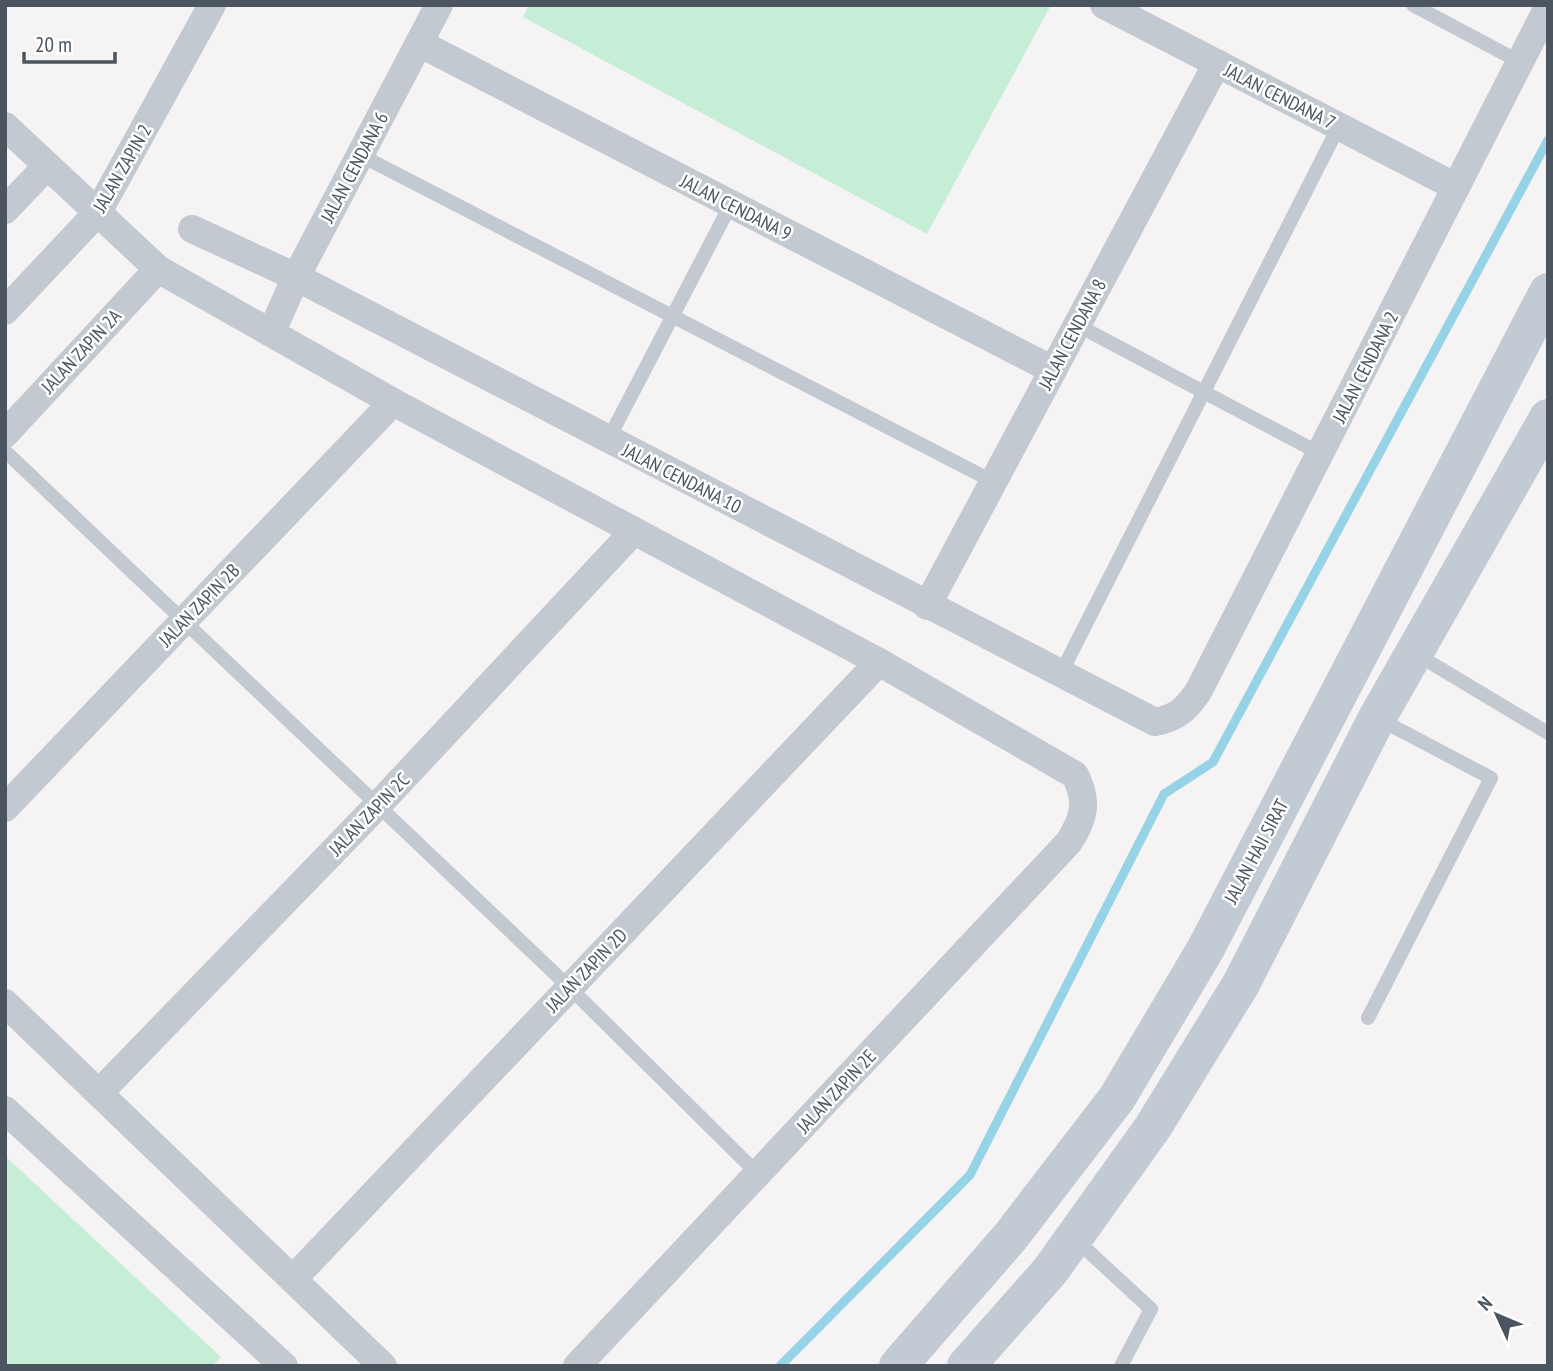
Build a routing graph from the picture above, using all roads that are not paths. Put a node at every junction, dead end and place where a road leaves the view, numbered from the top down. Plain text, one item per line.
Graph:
1 (212, 5) edge
2 (439, 5) edge
3 (1104, 5) edge
4 (1413, 5) edge
5 (1548, 7) edge
6 (419, 43) junction
7 (1520, 62) junction
8 (1217, 63) junction
9 (5, 126) edge
10 (1339, 126) junction
11 (360, 155) junction
12 (47, 166) junction
13 (1456, 187) junction
14 (731, 204) junction
15 (5, 210) edge
16 (98, 212) junction
17 (192, 229) dead end
18 (158, 269) junction
19 (296, 277) junction
20 (1548, 292) edge
21 (5, 311) edge
22 (672, 316) junction
23 (1077, 325) junction
24 (272, 331) junction
25 (1053, 370) junction
26 (1204, 392) junction
27 (393, 402) junction
28 (1548, 418) edge
29 (5, 434) edge
30 (608, 440) junction
31 (5, 452) edge
32 (1321, 454) junction
33 (994, 482) junction
34 (634, 531) junction
35 (928, 606) junction
36 (183, 621) junction
37 (1414, 653) junction
38 (879, 662) junction
39 (1060, 675) junction
40 (1377, 718) junction
41 (1172, 719) joint
42 (1548, 733) edge
43 (377, 805) junction
44 (5, 808) edge
45 (569, 987) junction
46 (5, 1003) edge
47 (1368, 1017) dead end
48 (99, 1093) junction
49 (5, 1110) edge
50 (758, 1174) junction
51 (1074, 1238) junction
52 (293, 1279) junction
53 (284, 1366) edge
54 (383, 1366) edge
55 (577, 1366) edge
56 (898, 1366) edge
57 (966, 1366) edge
58 (1121, 1366) edge

1 - 16 street, JALAN ZAPIN 2
2 - 6 street, JALAN CENDANA 6
3 - 8 street, JALAN CENDANA 7
4 - 7 lane
5 - 7 street, JALAN CENDANA 2
6 - 11 street, JALAN CENDANA 6
6 - 14 street, JALAN CENDANA 9
7 - 13 street, JALAN CENDANA 2
8 - 10 street, JALAN CENDANA 7
8 - 23 street, JALAN CENDANA 8
9 - 12 street
10 - 13 street, JALAN CENDANA 7
10 - 26 lane
11 - 19 street, JALAN CENDANA 6
11 - 22 lane
12 - 15 street
12 - 16 street
13 - 32 street, JALAN CENDANA 2
14 - 22 lane
14 - 25 street, JALAN CENDANA 9
16 - 18 street
16 - 21 street, JALAN ZAPIN 2
17 - 19 street, JALAN CENDANA 10
18 - 24 street
18 - 29 street, JALAN ZAPIN 2A
19 - 24 street, JALAN CENDANA 6
19 - 30 street, JALAN CENDANA 10
20 - 56 main road, JALAN HAJI SIRAT
22 - 30 lane
22 - 33 lane
23 - 25 street, JALAN CENDANA 8
23 - 26 lane
24 - 27 street
25 - 33 street, JALAN CENDANA 8
26 - 32 lane
26 - 39 lane
27 - 34 street
27 - 36 street, JALAN ZAPIN 2B
28 - 37 main road
30 - 35 street, JALAN CENDANA 10
31 - 36 lane
32 - 41 street, JALAN CENDANA 2
33 - 35 street, JALAN CENDANA 8
34 - 38 street
34 - 43 street, JALAN ZAPIN 2C
35 - 39 street, JALAN CENDANA 10
36 - 43 lane
36 - 44 street, JALAN ZAPIN 2B
37 - 40 main road
37 - 42 lane
38 - 45 street, JALAN ZAPIN 2D
38 - 50 street, JALAN ZAPIN 2E
39 - 41 street, JALAN CENDANA 10
40 - 47 lane
40 - 51 main road
43 - 45 lane
43 - 48 street, JALAN ZAPIN 2C
45 - 50 lane
45 - 52 street, JALAN ZAPIN 2D
46 - 48 street
48 - 52 street
49 - 53 street
50 - 55 street, JALAN ZAPIN 2E
51 - 57 main road
51 - 58 lane
52 - 54 street

